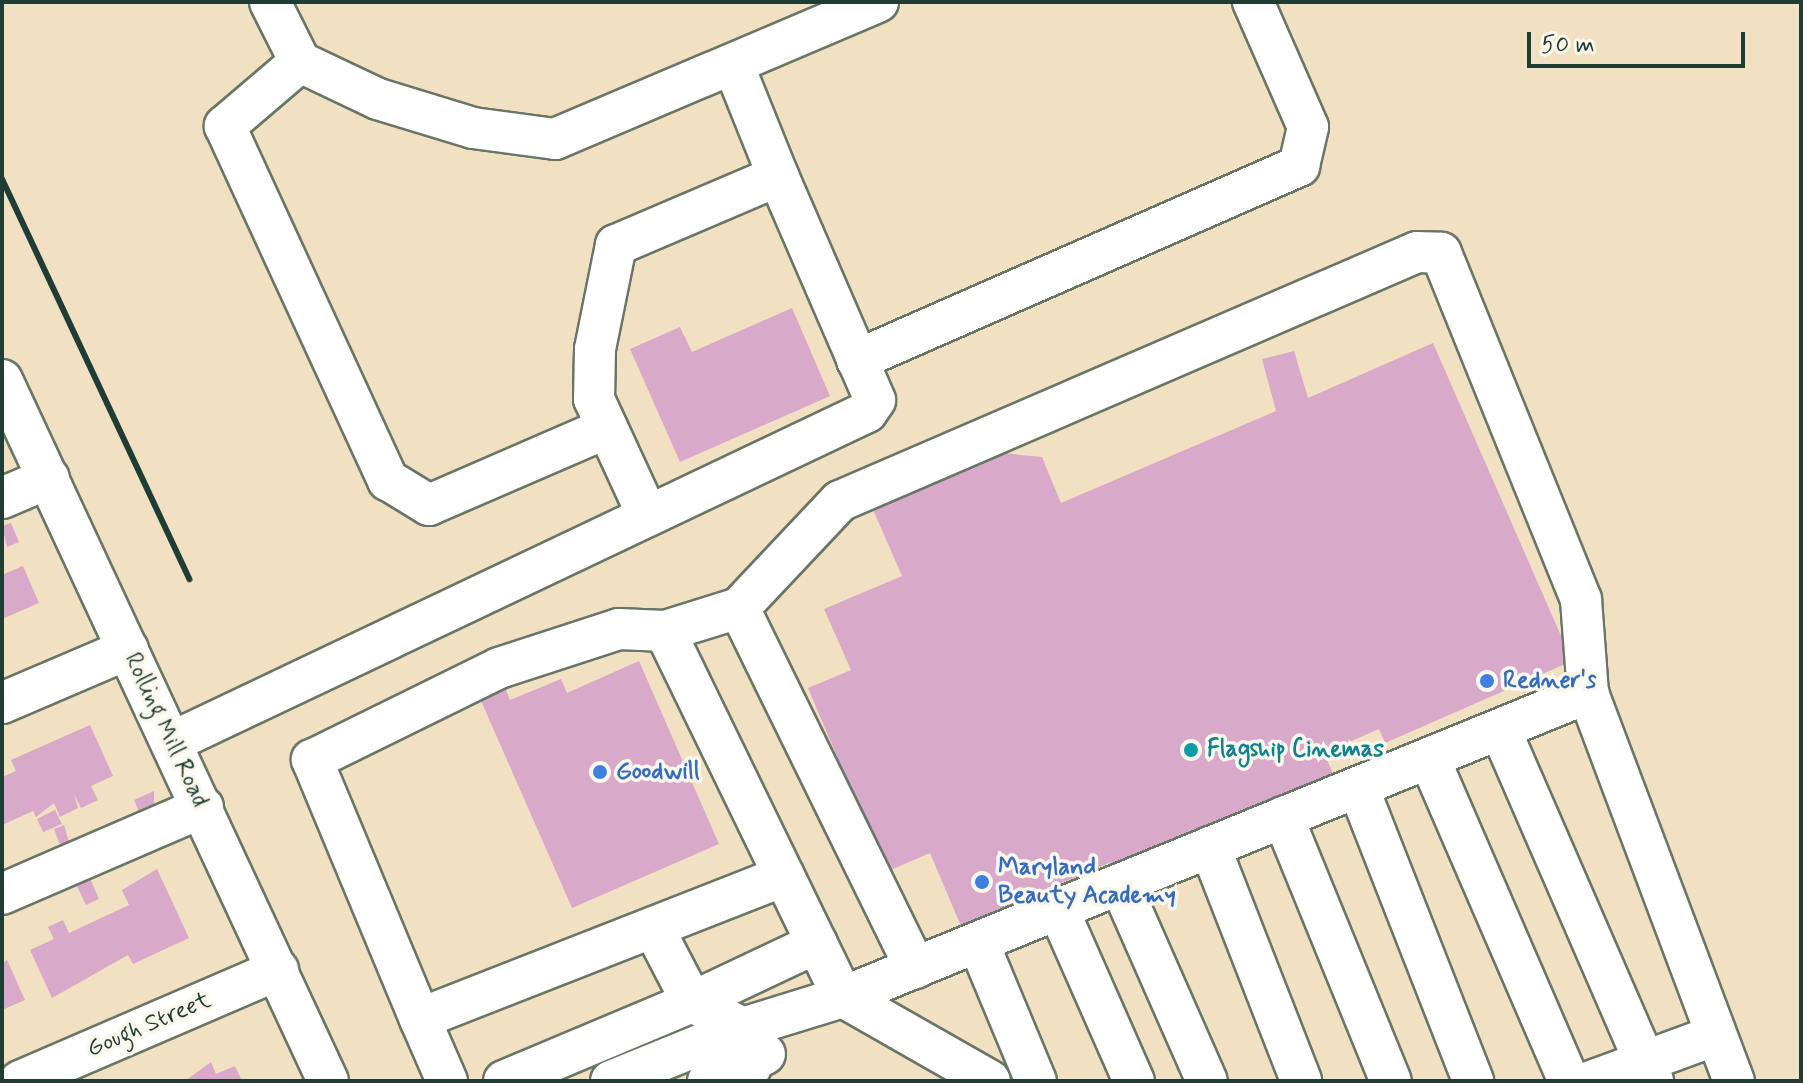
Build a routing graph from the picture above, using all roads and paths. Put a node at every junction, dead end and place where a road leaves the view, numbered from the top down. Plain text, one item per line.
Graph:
1 (270, 2) edge
2 (878, 2) edge
3 (1253, 2) edge
4 (300, 62) junction
5 (733, 64) junction
6 (778, 176) junction
7 (857, 360) junction
8 (2, 380) edge
9 (607, 428) junction
10 (49, 478) junction
11 (2, 498) edge
12 (647, 514) junction
13 (739, 608) junction
14 (665, 631) junction
15 (128, 649) junction
16 (1588, 693) junction
17 (2, 703) edge
18 (1500, 729) junction
19 (172, 742) junction
20 (1429, 758) junction
21 (1358, 787) junction
22 (203, 807) junction
23 (1283, 817) junction
24 (1210, 847) junction
25 (784, 876) junction
26 (1120, 884) junction
27 (2, 894) edge
28 (1058, 909) junction
29 (654, 929) junction
30 (978, 942) junction
31 (817, 943) junction
32 (915, 968) junction
33 (278, 970) junction
34 (843, 997) junction
35 (692, 1002) junction
36 (420, 1019) junction
37 (1716, 1035) junction
38 (747, 1056) edge
39 (1649, 1071) edge
40 (20, 1081) edge
41 (328, 1081) edge
42 (447, 1081) edge
43 (504, 1081) edge
44 (611, 1081) edge
45 (708, 1081) edge
46 (990, 1081) edge
47 (1036, 1081) edge
48 (1134, 1081) edge
49 (1207, 1081) edge
50 (1301, 1081) edge
51 (1391, 1081) edge
52 (1473, 1081) edge
53 (1569, 1081) edge
54 (1591, 1081) edge
55 (1734, 1081) edge

1 - 4 street
2 - 5 street
3 - 7 street
4 - 5 street
4 - 9 street
5 - 6 street
6 - 7 street
6 - 9 street
7 - 12 street
8 - 10 street, Rolling Mill Road
9 - 12 street
10 - 11 street
10 - 15 street, Rolling Mill Road
12 - 19 street
13 - 14 street
13 - 16 street
13 - 32 street
14 - 25 street
14 - 36 street
15 - 17 street
15 - 19 street, Rolling Mill Road
16 - 18 street
16 - 37 street
18 - 20 street
18 - 39 street
19 - 22 street, Rolling Mill Road
20 - 21 street
20 - 53 street
21 - 23 street
21 - 52 street
22 - 27 street
22 - 33 street, Rolling Mill Road
23 - 24 street
23 - 51 street
24 - 26 street
24 - 50 street
25 - 29 street
25 - 31 street
26 - 28 street
26 - 49 street
28 - 30 street
28 - 48 street
29 - 35 street
29 - 36 street
30 - 32 street
30 - 47 street
31 - 34 street
31 - 35 street
32 - 34 street
33 - 40 street, Gough Street
33 - 41 street, Rolling Mill Road
34 - 38 street
34 - 46 street
35 - 38 street
35 - 43 street
36 - 42 street
37 - 39 street
37 - 55 street
38 - 44 street
38 - 45 street
39 - 54 street

